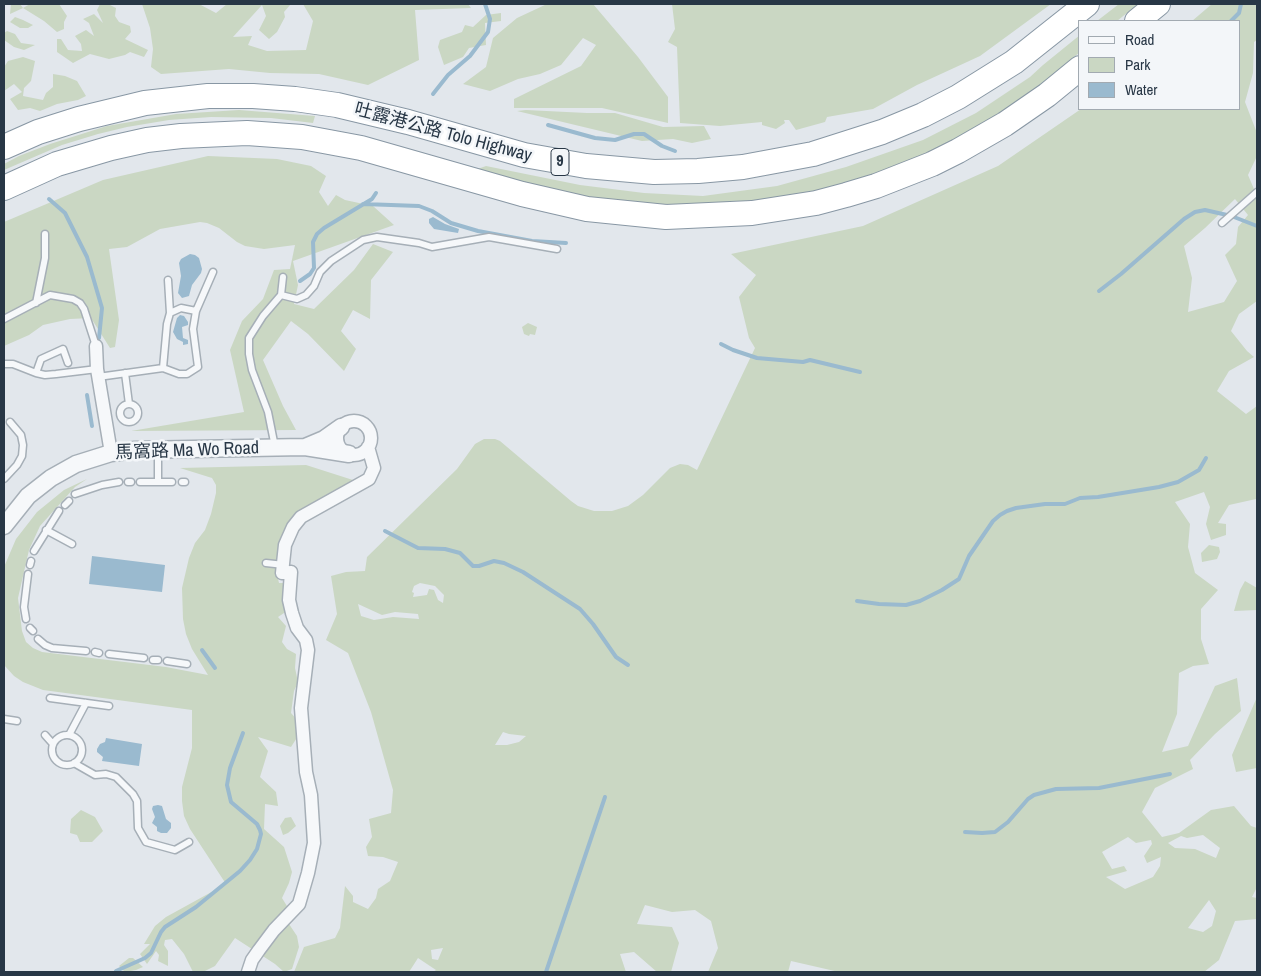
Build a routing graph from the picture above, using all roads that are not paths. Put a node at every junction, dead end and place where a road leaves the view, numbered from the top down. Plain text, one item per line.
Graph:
1 (1087, 4) edge
2 (1158, 4) edge
3 (1138, 20) edge
4 (1078, 70) edge
5 (4, 147) edge
6 (4, 188) edge
7 (1257, 192) edge
8 (1222, 224) dead end
9 (45, 234) dead end
10 (557, 250) dead end
11 (213, 272) dead end
12 (283, 277) dead end
13 (168, 280) dead end
14 (281, 295) junction
15 (36, 303) junction
16 (196, 311) junction
17 (170, 313) junction
18 (4, 319) edge
19 (96, 346) joint
20 (4, 364) edge
21 (68, 364) dead end
22 (163, 368) junction
23 (36, 373) junction
24 (97, 373) junction
25 (125, 373) junction
26 (129, 404) dead end
27 (10, 422) dead end
28 (342, 427) junction
29 (306, 447) junction
30 (368, 447) junction
31 (275, 448) junction
32 (158, 450) junction
33 (111, 453) junction
34 (349, 454) junction
35 (4, 479) edge
36 (118, 482) dead end
37 (140, 482) dead end
38 (158, 482) junction
39 (172, 482) dead end
40 (75, 494) dead end
41 (59, 511) dead end
42 (4, 526) edge
43 (46, 530) junction
44 (72, 544) dead end
45 (34, 551) dead end
46 (266, 563) dead end
47 (284, 565) junction
48 (28, 574) dead end
49 (26, 619) dead end
50 (38, 639) dead end
51 (86, 651) dead end
52 (108, 654) dead end
53 (144, 658) dead end
54 (167, 661) dead end
55 (187, 664) dead end
56 (50, 698) dead end
57 (86, 703) junction
58 (109, 706) dead end
59 (4, 719) edge
60 (18, 721) dead end
61 (45, 735) dead end
62 (69, 735) junction
63 (53, 744) junction
64 (74, 763) junction
65 (189, 842) dead end
66 (248, 972) edge

1 - 5 highway, 吐露港公路 Tolo Highway / 9
2 - 3 highway
4 - 6 highway, 吐露港公路 Tolo Highway / 9
7 - 8 lane
9 - 15 lane
10 - 14 lane
11 - 16 lane
12 - 14 lane
13 - 17 lane
14 - 31 lane
15 - 18 lane
15 - 19 lane
16 - 17 lane
16 - 22 lane
17 - 22 lane
19 - 24 street
20 - 23 lane
21 - 23 lane
22 - 25 lane
23 - 24 lane
24 - 25 lane
24 - 33 street
25 - 26 lane
27 - 35 lane
28 - 29 street, 馬窩路 Ma Wo Road
28 - 30 street, 馬窩路 Ma Wo Road
28 - 34 street
29 - 31 street, 馬窩路 Ma Wo Road
29 - 34 street, 馬窩路 Ma Wo Road
30 - 34 street, 馬窩路 Ma Wo Road
30 - 47 street, 馬窩路 Ma Wo Road
31 - 32 street, 馬窩路 Ma Wo Road
32 - 33 street, 馬窩路 Ma Wo Road
32 - 38 lane
33 - 42 street, 馬窩路 Ma Wo Road
36 - 40 lane
37 - 38 lane
38 - 39 lane
41 - 43 lane
43 - 44 lane
43 - 45 lane
46 - 47 lane
47 - 66 street
48 - 49 lane
50 - 51 lane
52 - 53 lane
54 - 55 lane
56 - 57 lane
57 - 58 lane
57 - 62 lane
59 - 60 lane
61 - 63 lane
62 - 63 lane
62 - 64 lane
63 - 64 lane
64 - 65 lane

